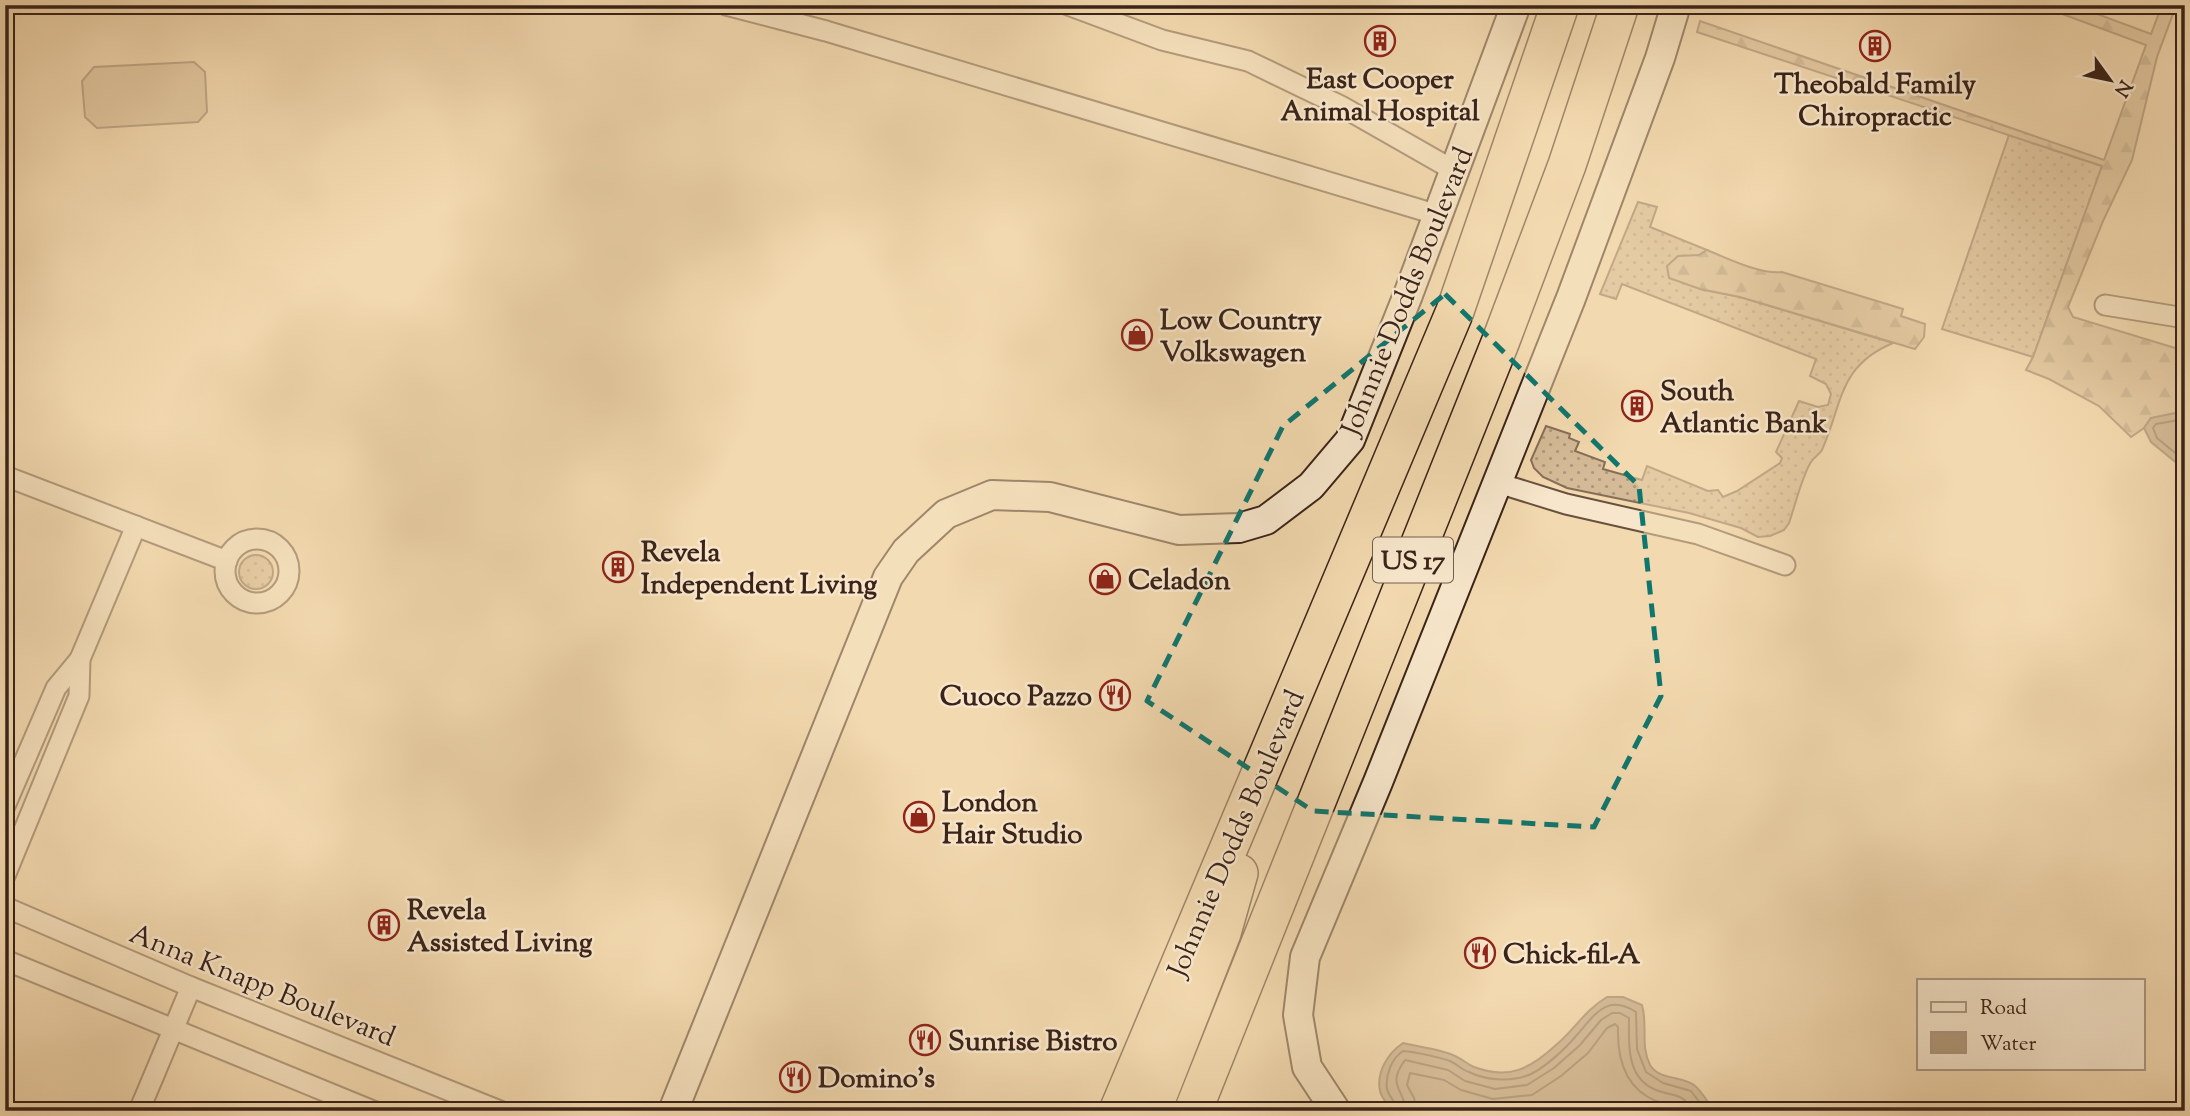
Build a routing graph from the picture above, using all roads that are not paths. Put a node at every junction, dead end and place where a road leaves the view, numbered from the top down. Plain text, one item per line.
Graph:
1 (726, 5) edge
2 (1068, 5) edge
3 (1516, 5) edge
4 (1560, 5) edge
5 (1620, 5) edge
6 (1676, 5) edge
7 (1455, 171) junction
8 (1438, 215) junction
9 (2105, 306) dead end
10 (2185, 318) edge
11 (5, 476) edge
12 (1498, 482) junction
13 (135, 526) junction
14 (227, 561) dead end
15 (1785, 565) dead end
16 (80, 659) junction
17 (1282, 721) junction
18 (5, 806) edge
19 (5, 876) edge
20 (5, 907) edge
21 (5, 960) edge
22 (191, 987) junction
23 (174, 1029) junction
24 (139, 1111) edge
25 (373, 1111) edge
26 (500, 1111) edge
27 (673, 1111) edge
28 (1118, 1111) edge
29 (1152, 1111) edge
30 (1193, 1111) edge
31 (1336, 1111) edge

1 - 8 street
2 - 7 street
3 - 7 street, Johnnie Dodds Boulevard
4 - 17 highway, Johnnie Dodds Boulevard / US 17
5 - 30 highway, US 17
6 - 12 street
7 - 8 street, Johnnie Dodds Boulevard
8 - 27 street, Johnnie Dodds Boulevard
9 - 10 street
11 - 13 street
12 - 15 street
12 - 31 street
13 - 14 street
13 - 16 street
16 - 18 street
16 - 19 street
17 - 28 highway, Johnnie Dodds Boulevard / US 17
17 - 29 highway
20 - 22 street, Anna Knapp Boulevard
21 - 23 street
22 - 23 street
22 - 26 street, Anna Knapp Boulevard
23 - 24 street
23 - 25 street

